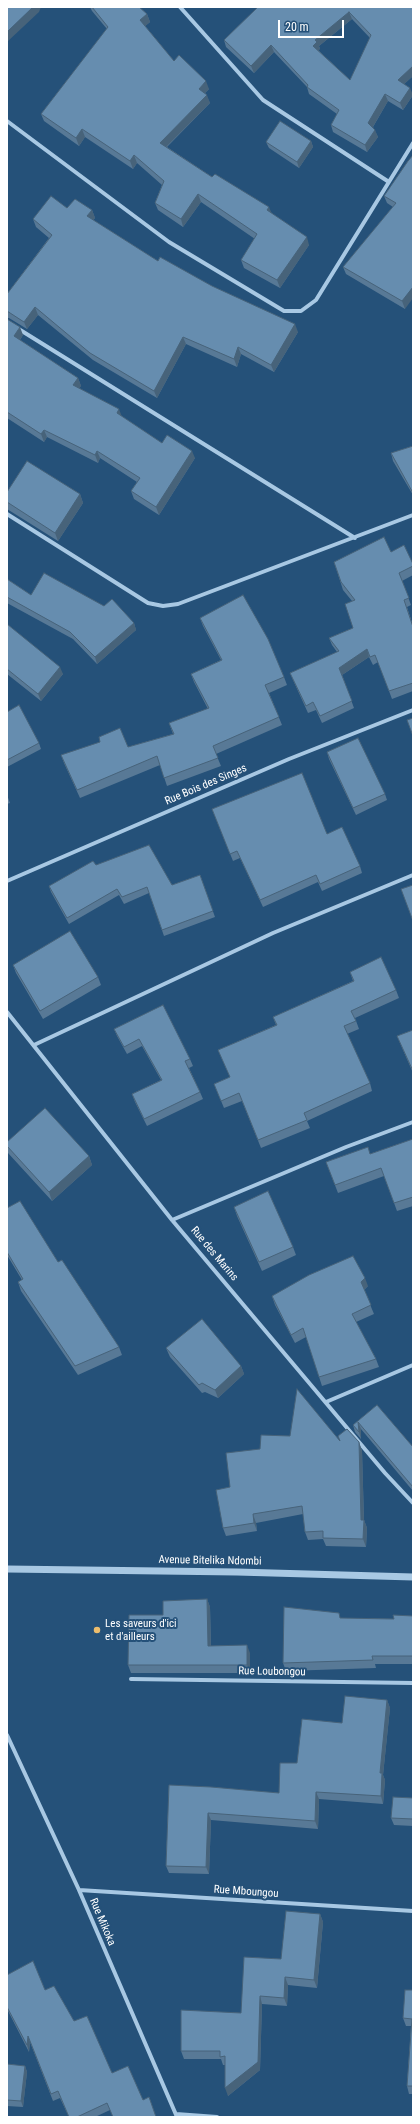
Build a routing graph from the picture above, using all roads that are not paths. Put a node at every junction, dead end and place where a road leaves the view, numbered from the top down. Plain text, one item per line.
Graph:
1 (180, 7) edge
2 (7, 121) edge
3 (413, 143) edge
4 (389, 182) junction
5 (13, 326) edge
6 (7, 514) edge
7 (413, 516) edge
8 (355, 538) junction
9 (413, 710) edge
10 (413, 875) edge
11 (7, 881) edge
12 (7, 1012) edge
13 (34, 1045) junction
14 (413, 1122) edge
15 (172, 1220) junction
16 (413, 1365) edge
17 (326, 1402) junction
18 (413, 1503) edge
19 (7, 1569) edge
20 (413, 1577) edge
21 (131, 1679) edge
22 (413, 1683) edge
23 (7, 1735) edge
24 (79, 1890) junction
25 (413, 1911) edge
26 (177, 2116) edge
27 (217, 2117) edge

1 - 4 street
2 - 4 street
3 - 4 street
5 - 8 street
6 - 8 street
7 - 8 street
9 - 11 street, Rue Bois des Singes
10 - 13 street
12 - 13 street, Rue des Marins
13 - 15 street, Rue des Marins
14 - 15 street
15 - 17 street, Rue des Marins
16 - 17 street
17 - 18 street, Rue des Marins
19 - 20 street, Avenue Bitelika Ndombi
21 - 22 street, Rue Loubongou
23 - 24 street, Rue Mikoka
24 - 25 street, Rue Mboungou
24 - 26 street, Rue Mikoka
26 - 27 street

